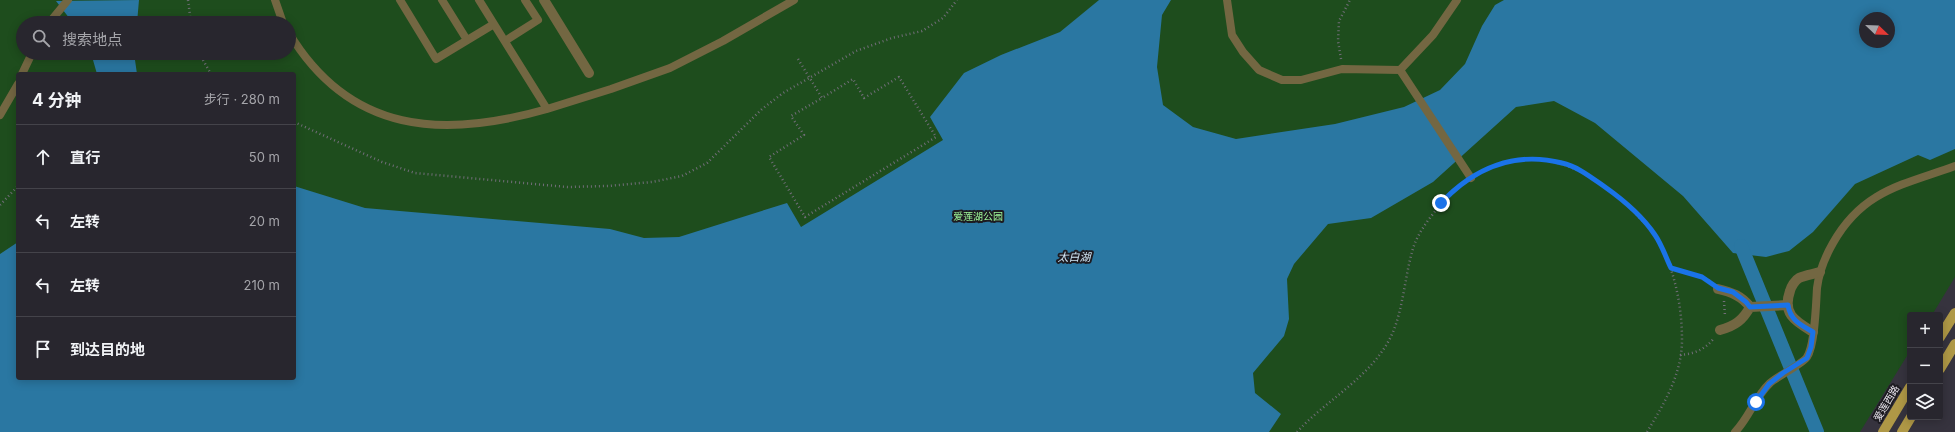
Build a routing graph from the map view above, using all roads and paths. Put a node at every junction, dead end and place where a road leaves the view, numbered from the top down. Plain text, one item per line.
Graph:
1 (68, 0) edge
2 (188, 0) edge
3 (275, 0) edge
4 (400, 0) edge
5 (442, 0) edge
6 (479, 0) edge
7 (525, 0) edge
8 (544, 0) edge
9 (794, 0) edge
10 (957, 0) edge
11 (1228, 0) edge
12 (1350, 0) edge
13 (1457, 0) edge
14 (54, 16) edge
15 (190, 16) edge
16 (281, 16) edge
17 (494, 24) junction
18 (467, 40) junction
19 (505, 41) junction
20 (296, 43) edge
21 (798, 59) dead end
22 (29, 60) edge
23 (203, 60) edge
24 (1342, 70) junction
25 (1400, 70) junction
26 (23, 72) edge
27 (210, 72) edge
28 (589, 73) dead end
29 (809, 78) junction
30 (16, 87) edge
31 (822, 98) junction
32 (547, 109) junction
33 (0, 115) edge
34 (296, 123) edge
35 (1955, 166) edge
36 (1472, 178) junction
37 (16, 188) edge
38 (0, 205) edge
39 (1671, 268) junction
40 (1820, 272) junction
41 (1718, 288) junction
42 (1788, 305) junction
43 (1750, 307) junction
44 (1955, 313) edge
45 (1720, 330) junction
46 (1813, 332) junction
47 (1943, 332) edge
48 (1955, 344) edge
49 (1680, 355) junction
50 (1943, 364) edge
51 (1907, 392) edge
52 (1909, 420) edge
53 (1298, 432) edge
54 (1647, 432) edge
55 (1735, 432) edge
56 (1883, 432) edge
57 (1902, 432) edge

1 - 14 lane
2 - 15 path
3 - 16 lane
4 - 18 lane
5 - 18 lane
6 - 17 lane
7 - 19 lane
8 - 28 street
9 - 32 lane
10 - 29 path
11 - 24 lane
12 - 24 path
13 - 25 lane
17 - 18 lane
17 - 19 lane
19 - 32 lane
20 - 32 lane
21 - 29 path
22 - 26 lane
23 - 27 path
24 - 25 lane
25 - 36 lane
29 - 31 path
29 - 34 path
30 - 33 lane
31 - 31 path
35 - 40 lane
36 - 39 path
36 - 53 path
37 - 38 path
39 - 41 path
39 - 49 path
40 - 42 street
40 - 46 lane
41 - 43 street
41 - 45 path
42 - 43 street
42 - 46 street
43 - 45 street
44 - 47 main road
45 - 49 path
46 - 55 lane
48 - 50 main road
49 - 54 path
51 - 56 main road, 爱莲西路
52 - 57 main road

